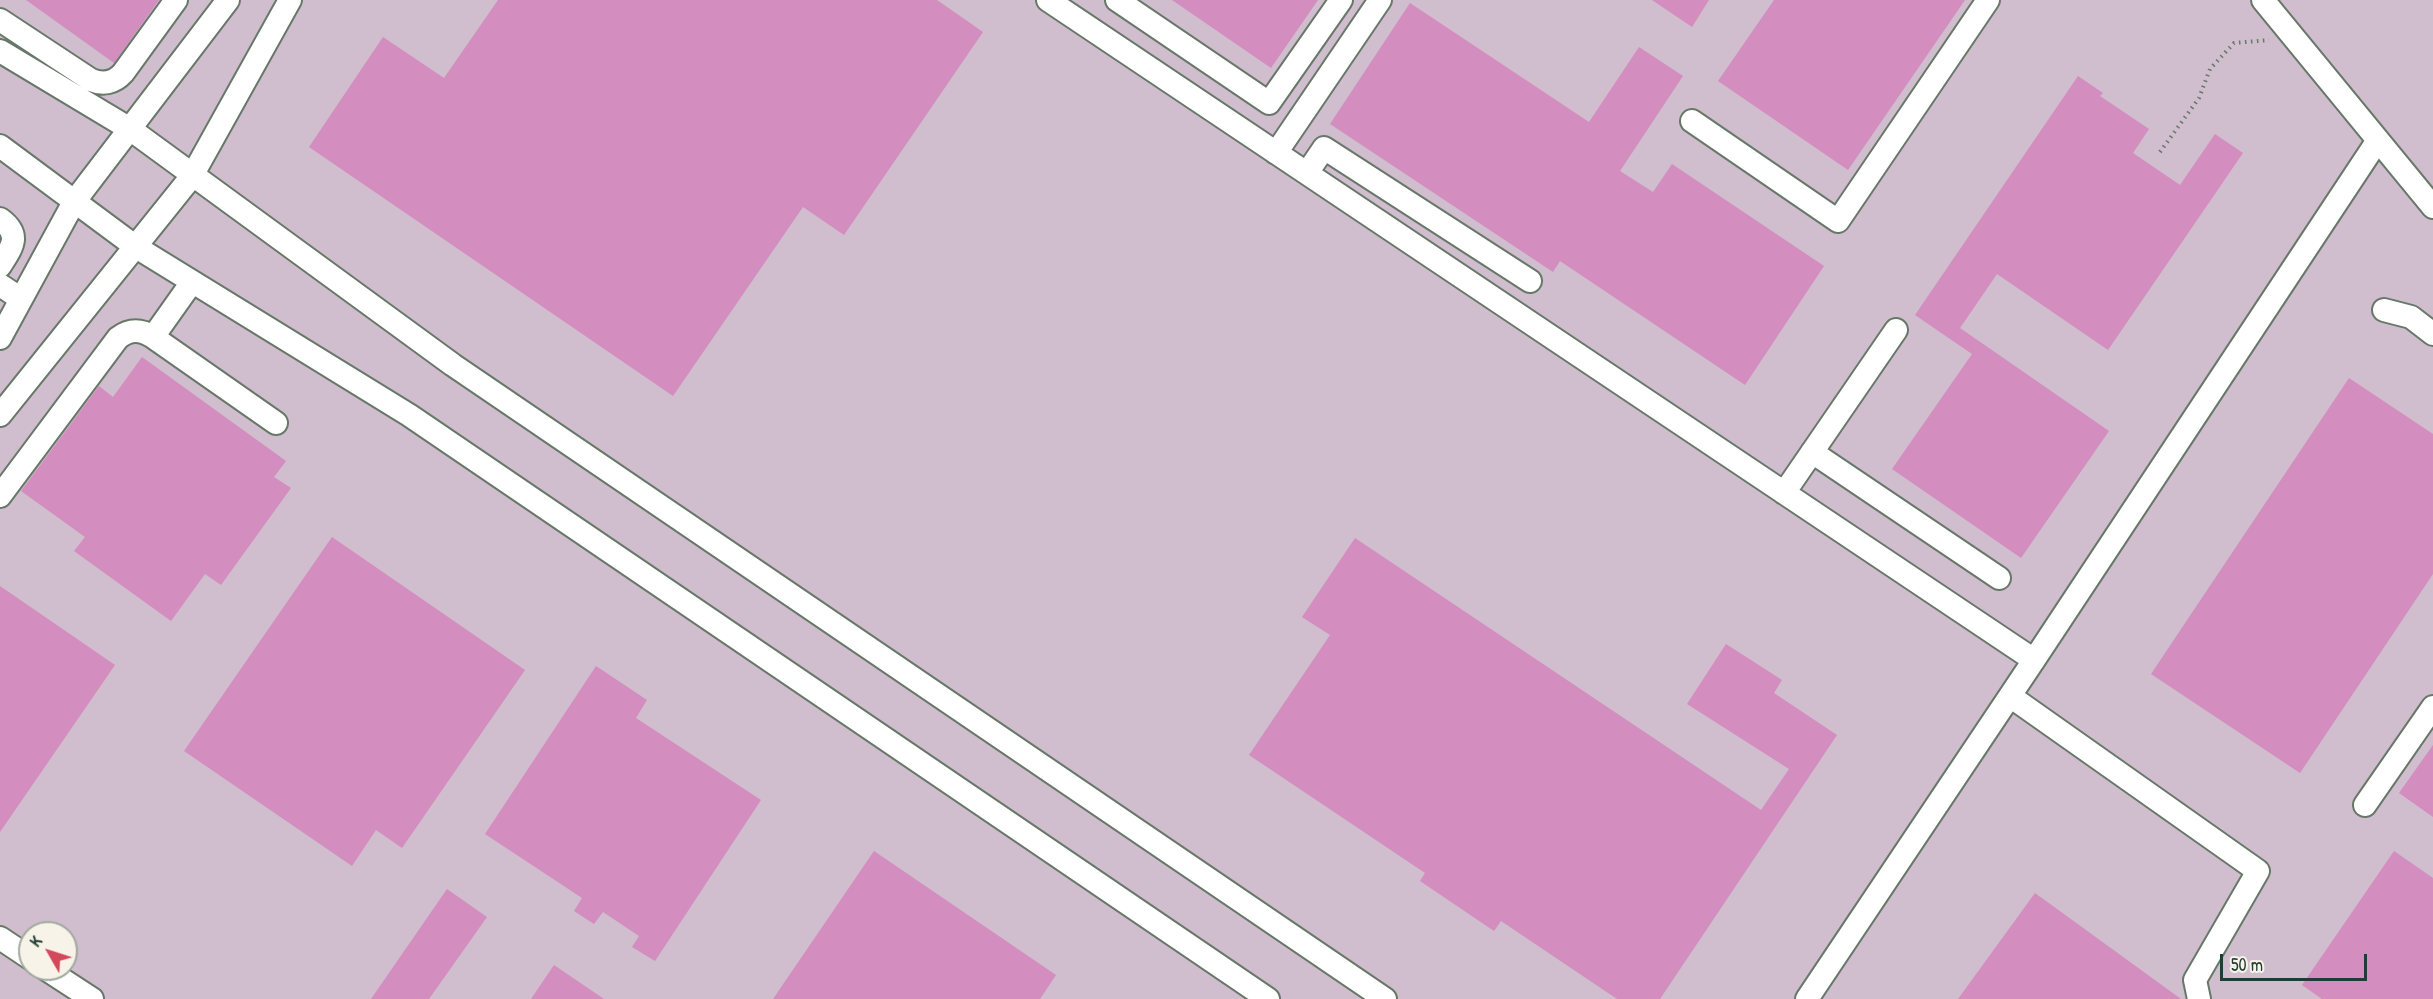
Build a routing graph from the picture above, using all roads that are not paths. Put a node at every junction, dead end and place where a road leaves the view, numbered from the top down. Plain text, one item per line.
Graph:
1 (176, 0) edge
2 (228, 0) edge
3 (290, 0) edge
4 (1048, 0) edge
5 (1341, 0) edge
6 (1380, 0) edge
7 (1988, 0) edge
8 (2263, 0) edge
9 (1123, 4) edge
10 (0, 21) edge
11 (1106, 39) junction
12 (0, 51) edge
13 (1692, 121) dead end
14 (130, 129) junction
15 (2378, 140) junction
16 (2, 151) edge
17 (1276, 153) junction
18 (1307, 173) junction
19 (192, 176) junction
20 (74, 202) junction
21 (2433, 207) edge
22 (0, 219) edge
23 (136, 247) junction
24 (0, 266) edge
25 (1530, 281) dead end
26 (192, 282) junction
27 (0, 285) edge
28 (21, 299) junction
29 (2384, 310) dead end
30 (1896, 330) dead end
31 (2433, 334) edge
32 (153, 337) junction
33 (0, 338) edge
34 (0, 416) edge
35 (276, 423) dead end
36 (1812, 452) junction
37 (1784, 493) junction
38 (0, 496) edge
39 (1999, 578) dead end
40 (2034, 660) junction
41 (2010, 696) junction
42 (2433, 707) edge
43 (2365, 805) dead end
44 (0, 938) edge
45 (18, 950) edge
46 (64, 981) edge
47 (92, 999) edge
48 (1268, 999) edge
49 (1385, 999) edge
50 (1807, 999) edge
51 (2199, 999) edge

1 - 10 street
2 - 14 street
3 - 19 street
4 - 11 street
5 - 9 street
6 - 17 street
7 - 13 street
8 - 15 street
9 - 11 street
11 - 17 street
12 - 14 street
14 - 19 street
14 - 20 street
15 - 21 street
15 - 40 street
16 - 20 street
17 - 18 street
18 - 25 street
18 - 37 street
19 - 23 street
19 - 49 street
20 - 23 street
20 - 28 street
22 - 24 street
23 - 26 street
23 - 34 street
26 - 32 street
26 - 48 street
27 - 28 street
28 - 33 street
29 - 31 street
30 - 36 street
32 - 35 street
32 - 38 street
36 - 37 street
36 - 39 street
37 - 40 street
40 - 41 street
41 - 50 street
41 - 51 street
42 - 43 street
44 - 45 street
46 - 47 street

